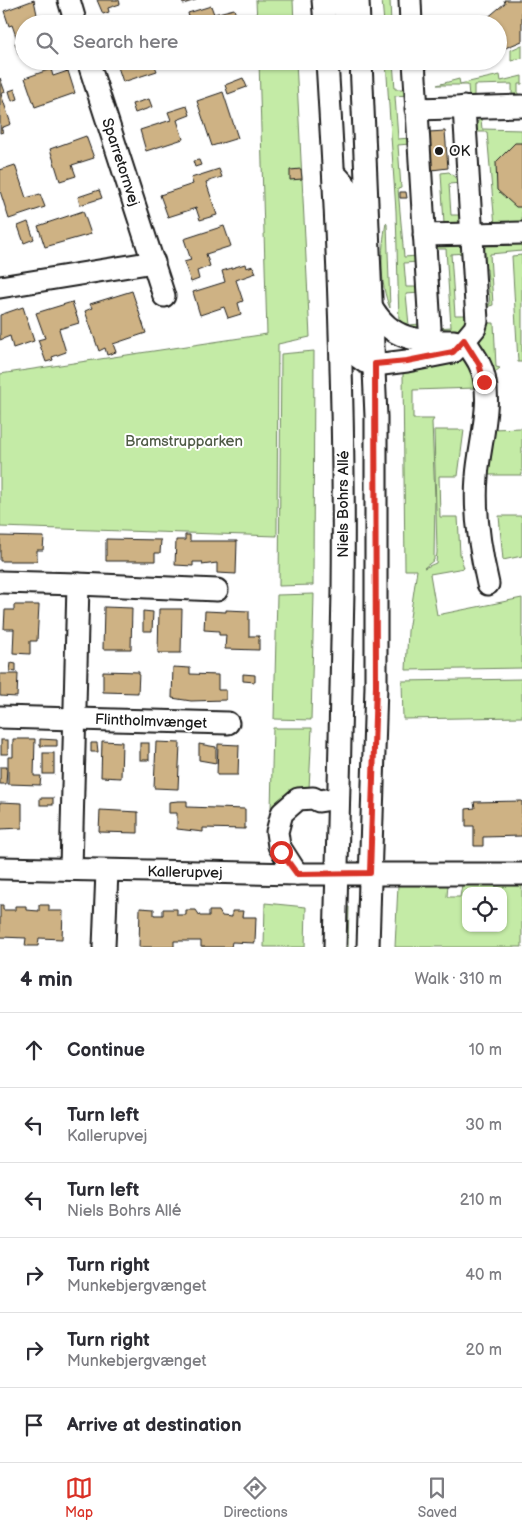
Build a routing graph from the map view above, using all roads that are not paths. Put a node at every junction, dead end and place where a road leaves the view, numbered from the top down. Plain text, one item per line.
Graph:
1 (68, 0) edge
2 (323, 0) edge
3 (343, 0) edge
4 (358, 0) edge
5 (405, 2) edge
6 (73, 15) edge
7 (324, 15) edge
8 (345, 15) edge
9 (359, 15) edge
10 (409, 15) edge
11 (91, 70) edge
12 (328, 70) edge
13 (356, 70) edge
14 (361, 70) edge
15 (414, 70) edge
16 (362, 86) junction
17 (522, 106) edge
18 (464, 107) junction
19 (416, 109) junction
20 (334, 173) junction
21 (522, 233) edge
22 (472, 234) junction
23 (424, 235) junction
24 (154, 262) junction
25 (0, 287) edge
26 (164, 296) dead end
27 (373, 308) junction
28 (430, 328) dead end
29 (464, 340) junction
30 (375, 364) junction
31 (0, 582) edge
32 (78, 584) junction
33 (488, 584) dead end
34 (217, 590) dead end
35 (0, 716) edge
36 (75, 718) junction
37 (228, 723) dead end
38 (338, 798) junction
39 (0, 868) edge
40 (71, 869) junction
41 (107, 871) junction
42 (370, 873) junction
43 (297, 874) junction
44 (337, 874) junction
45 (522, 874) edge
46 (104, 947) edge
47 (335, 947) edge
48 (368, 947) edge

1 - 6 street
2 - 7 street
3 - 8 street
4 - 9 street
5 - 10 street
11 - 24 street, Sparretornvej
12 - 20 street, Niels Bohrs Allé
13 - 16 street
14 - 16 street
15 - 19 street
16 - 27 street
17 - 18 street
18 - 19 street
18 - 22 street
19 - 23 street
20 - 30 street
20 - 38 street, Niels Bohrs Allé
21 - 22 street
22 - 23 street
22 - 29 street
23 - 28 street
24 - 25 street
24 - 26 street, Sparretornvej
27 - 29 street
27 - 30 street
29 - 30 street
29 - 33 street
30 - 42 street
31 - 32 street
32 - 34 street
32 - 36 street, Flintholmvænget
35 - 36 street, Flintholmvænget
36 - 37 street, Flintholmvænget
36 - 40 street, Flintholmvænget
38 - 43 street
38 - 44 street, Niels Bohrs Allé
39 - 40 street, Kallerupvej
40 - 41 street, Kallerupvej
41 - 43 street, Kallerupvej
41 - 46 street
42 - 44 street, Kallerupvej
42 - 45 street
42 - 48 street
43 - 44 street, Kallerupvej
44 - 47 street, Niels Bohrs Allé

